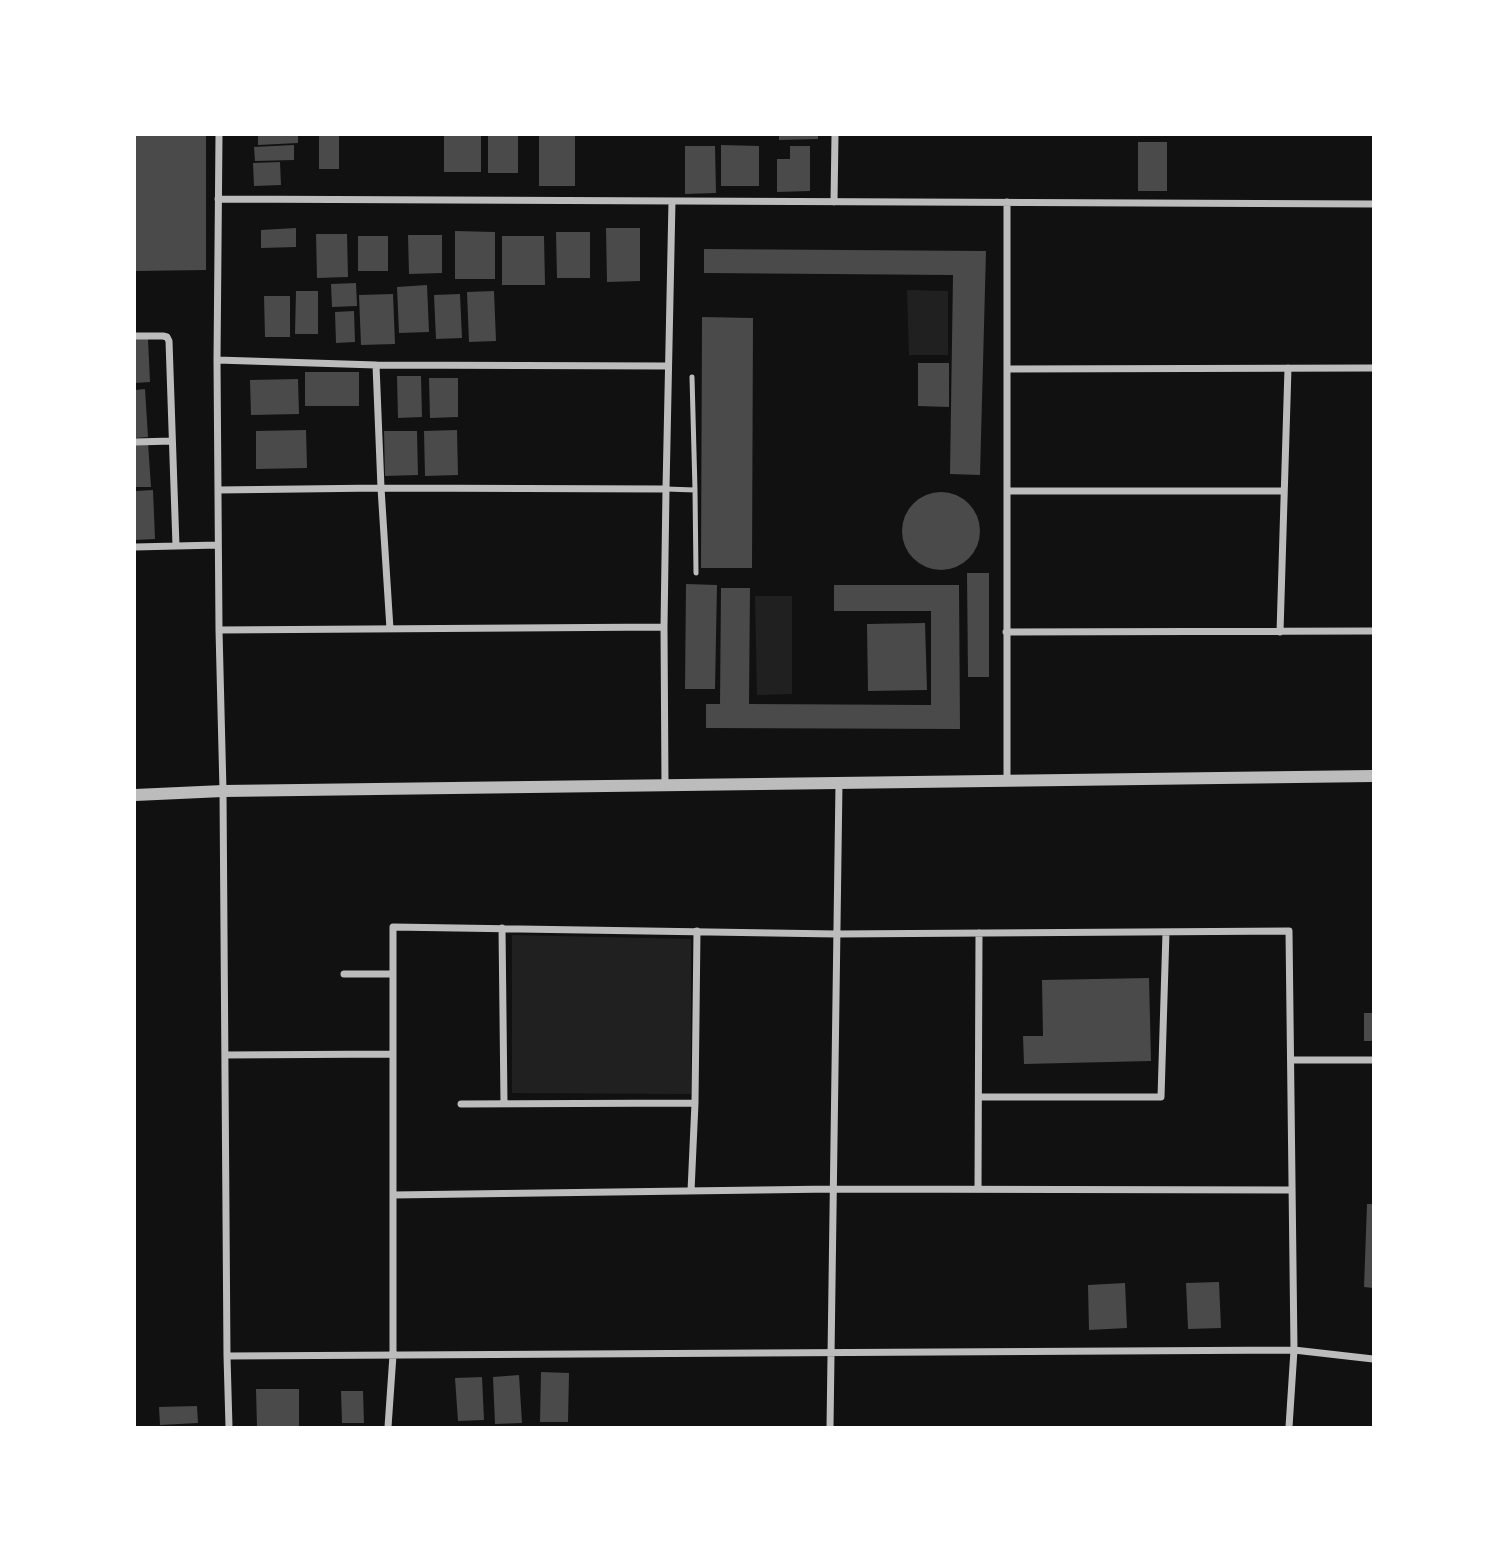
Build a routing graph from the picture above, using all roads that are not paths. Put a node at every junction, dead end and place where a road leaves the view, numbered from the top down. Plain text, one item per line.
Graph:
1 (219, 135) edge
2 (835, 135) edge
3 (218, 199) junction
4 (672, 201) junction
5 (834, 202) junction
6 (1007, 202) junction
7 (1373, 204) edge
8 (135, 336) edge
9 (217, 360) junction
10 (376, 365) junction
11 (667, 366) junction
12 (1288, 368) junction
13 (1373, 368) edge
14 (1007, 369) junction
15 (692, 377) dead end
16 (172, 440) junction
17 (135, 442) edge
18 (381, 488) junction
19 (666, 489) junction
20 (218, 490) junction
21 (695, 490) junction
22 (1007, 491) junction
23 (1284, 491) junction
24 (218, 545) junction
25 (176, 546) junction
26 (135, 547) edge
27 (696, 573) dead end
28 (664, 626) junction
29 (390, 629) junction
30 (219, 630) junction
31 (1373, 631) edge
32 (1006, 632) junction
33 (1280, 632) junction
34 (1373, 776) edge
35 (1007, 781) junction
36 (839, 783) junction
37 (665, 786) junction
38 (223, 792) junction
39 (135, 794) edge
40 (502, 928) junction
41 (697, 931) junction
42 (1166, 932) junction
43 (979, 933) junction
44 (836, 934) junction
45 (344, 974) dead end
46 (393, 974) junction
47 (393, 1054) junction
48 (225, 1055) junction
49 (1291, 1060) junction
50 (1373, 1060) edge
51 (979, 1097) junction
52 (504, 1103) junction
53 (695, 1103) junction
54 (461, 1104) dead end
55 (833, 1189) junction
56 (978, 1189) junction
57 (1292, 1190) junction
58 (691, 1191) junction
59 (393, 1195) junction
60 (1294, 1350) junction
61 (831, 1353) junction
62 (393, 1355) junction
63 (227, 1356) junction
64 (1373, 1359) edge
65 (229, 1427) edge
66 (388, 1427) edge
67 (830, 1427) edge
68 (1289, 1427) edge

1 - 3 street
2 - 5 street
3 - 4 street
3 - 9 street
4 - 5 street
4 - 11 street
5 - 6 street
6 - 7 street
6 - 14 street
8 - 16 street
9 - 10 street
9 - 20 street
10 - 11 street
10 - 18 street
11 - 19 street
12 - 13 street
12 - 14 street
12 - 23 street
14 - 22 street
15 - 21 lane
16 - 17 street
16 - 25 street
18 - 19 street
18 - 20 street
18 - 29 street
19 - 21 lane
19 - 28 street
20 - 24 street
21 - 27 lane
22 - 23 street
22 - 32 street
23 - 33 street
24 - 25 street
24 - 30 street
25 - 26 street
28 - 29 street
28 - 37 street
29 - 30 street
30 - 38 street
31 - 33 street
32 - 33 street
32 - 35 street
34 - 35 street
35 - 36 street
36 - 37 street
36 - 44 street
37 - 38 street
38 - 39 street
38 - 48 street
40 - 41 street
40 - 46 street
40 - 52 street
41 - 44 street
41 - 53 street
42 - 43 street
42 - 49 street
42 - 51 street
43 - 44 street
43 - 51 street
44 - 55 street
45 - 46 street
46 - 47 street
47 - 48 street
47 - 59 street
48 - 63 street
49 - 50 street
49 - 57 street
51 - 56 street
52 - 53 street
52 - 54 street
53 - 58 street
55 - 56 street
55 - 58 street
55 - 61 street
56 - 57 street
57 - 60 street
58 - 59 street
59 - 62 street
60 - 61 street
60 - 64 street
60 - 68 street
61 - 62 street
61 - 67 street
62 - 63 street
62 - 66 street
63 - 65 street

